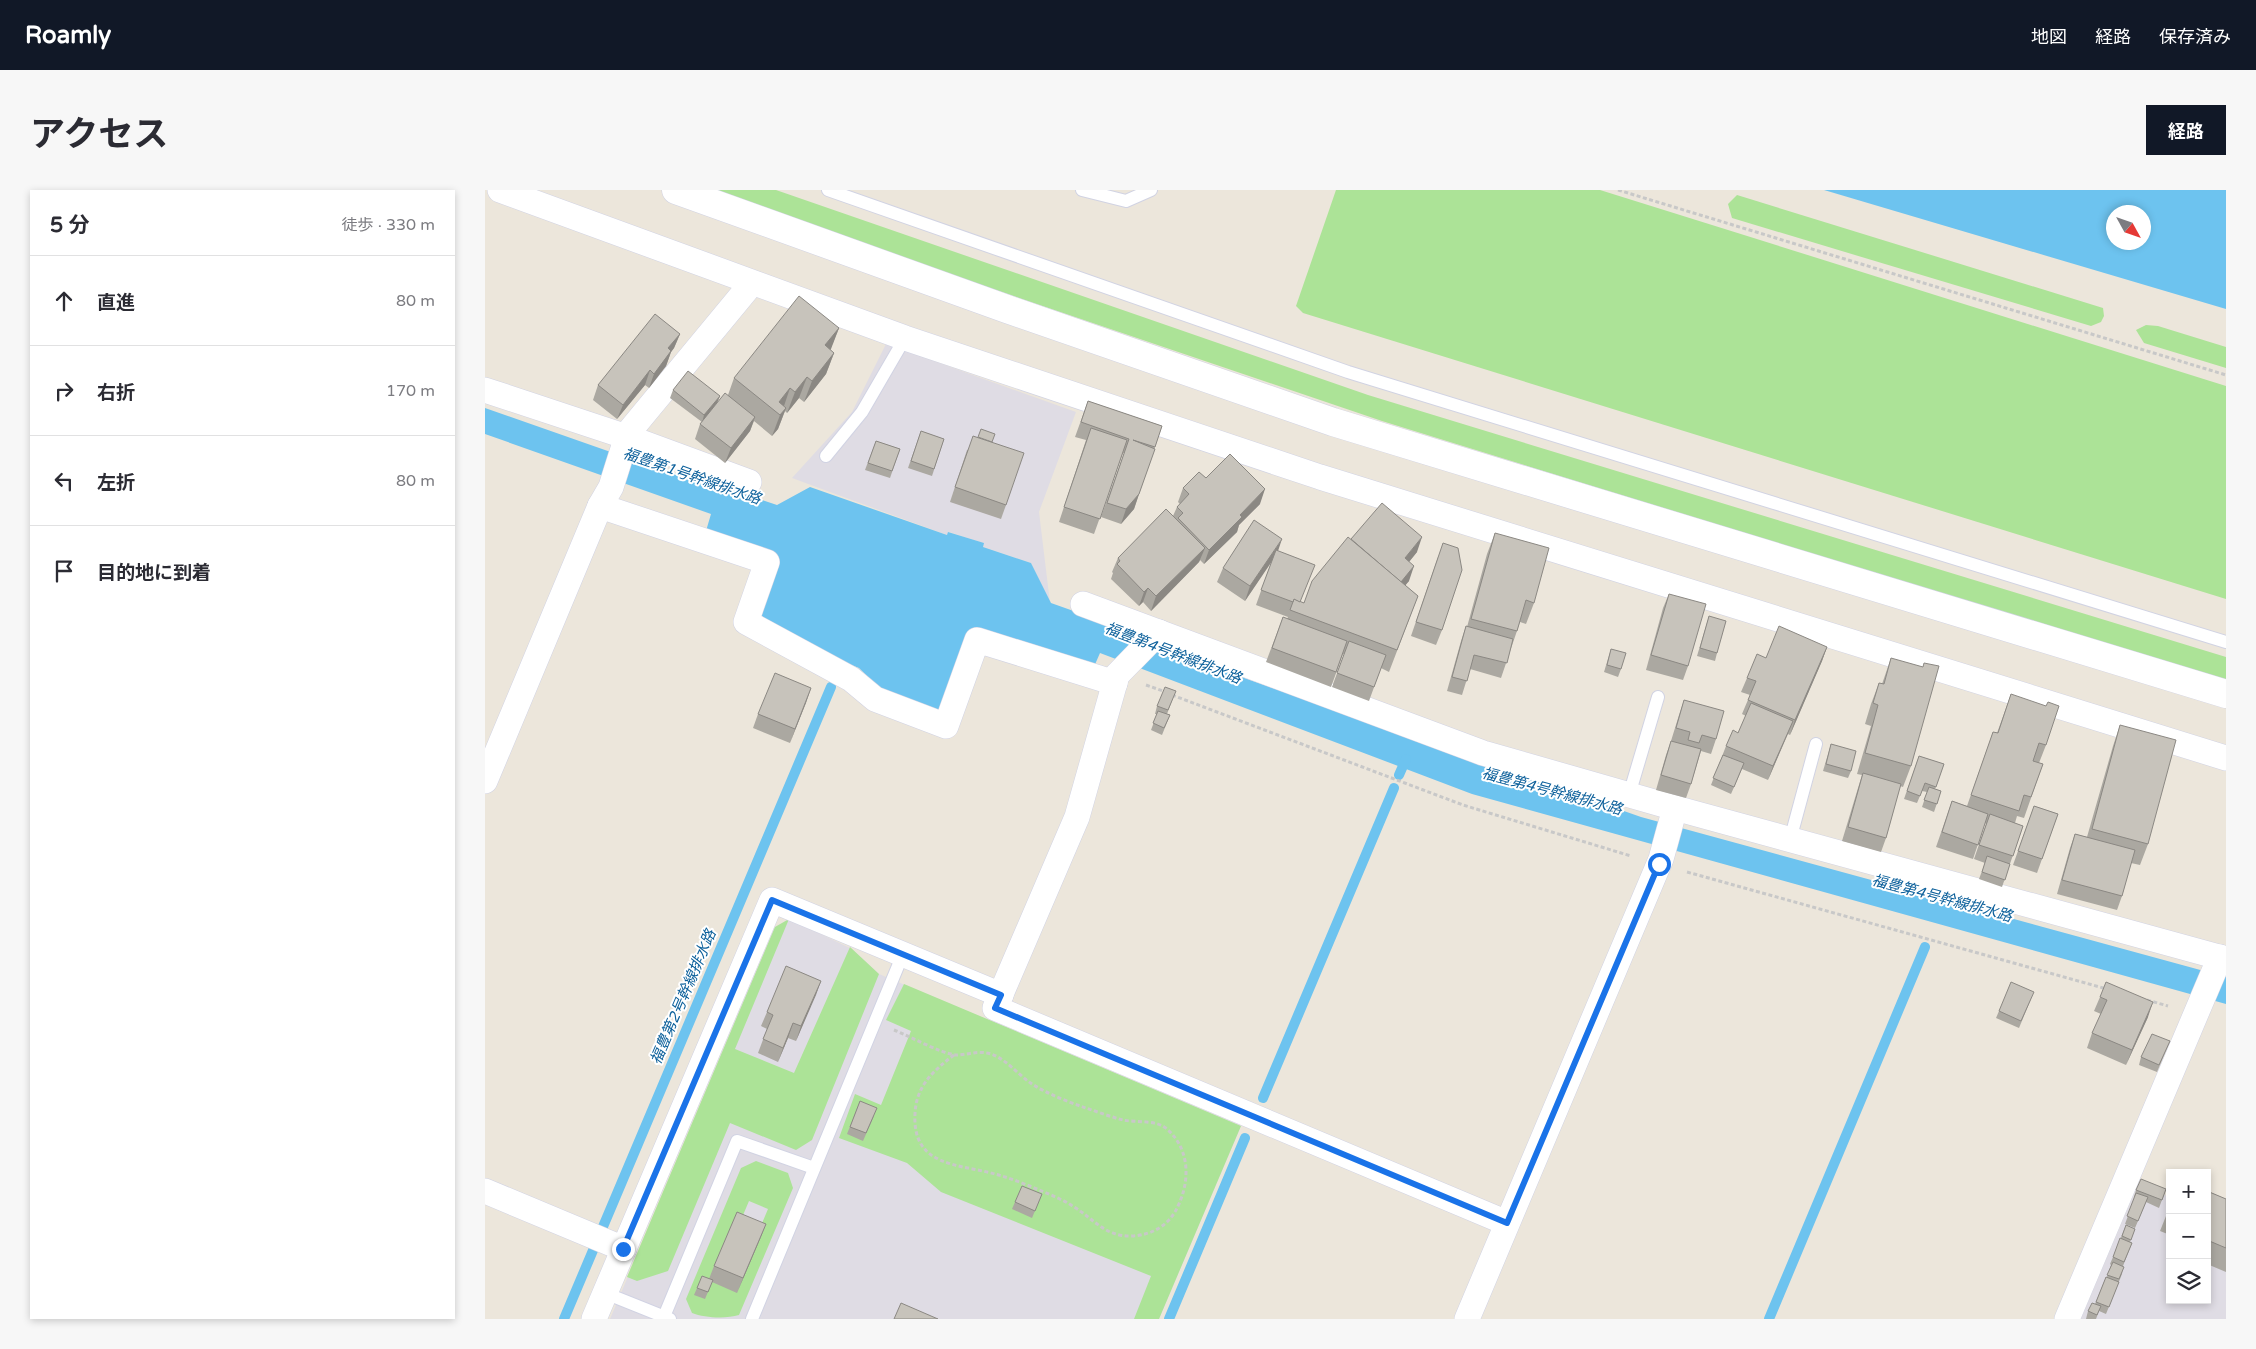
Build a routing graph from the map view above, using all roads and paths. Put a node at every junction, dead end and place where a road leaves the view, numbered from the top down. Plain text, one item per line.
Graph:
1 (500, 190) edge
2 (675, 190) edge
3 (828, 190) edge
4 (1082, 190) edge
5 (1151, 190) edge
6 (1618, 190) edge
7 (752, 283) junction
8 (905, 338) junction
9 (2226, 375) edge
10 (485, 390) edge
11 (625, 443) junction
12 (826, 456) dead end
13 (749, 482) dead end
14 (605, 496) junction
15 (1083, 604) dead end
16 (1158, 633) junction
17 (2226, 642) edge
18 (1116, 679) junction
19 (2226, 694) edge
20 (1658, 697) dead end
21 (1816, 744) dead end
22 (2226, 758) edge
23 (485, 781) edge
24 (1629, 794) junction
25 (1674, 811) junction
26 (1790, 840) junction
27 (903, 954) junction
28 (2221, 961) edge
29 (1001, 995) junction
30 (875, 1022) junction
31 (954, 1055) junction
32 (814, 1168) junction
33 (485, 1191) edge
34 (1507, 1223) junction
35 (619, 1247) junction
36 (605, 1293) junction
37 (665, 1318) edge
38 (594, 1319) edge
39 (752, 1319) edge
40 (1467, 1319) edge
41 (2067, 1319) edge

1 - 7 street
2 - 19 street
3 - 17 lane
4 - 5 lane
6 - 9 path
7 - 8 street
7 - 11 street
8 - 12 lane
8 - 22 street
10 - 11 street
11 - 13 street
11 - 14 street
14 - 18 street
14 - 23 street
15 - 16 street
16 - 18 street
16 - 24 street
18 - 29 street
20 - 24 lane
21 - 26 lane
24 - 25 street
25 - 26 street
25 - 34 street
26 - 28 street
27 - 29 street
27 - 30 lane
27 - 35 street
28 - 41 street
29 - 34 street
30 - 31 path
30 - 32 lane
31 - 31 path
32 - 37 lane
32 - 39 lane
33 - 35 street
34 - 40 street
35 - 36 street
36 - 37 lane
36 - 38 street

